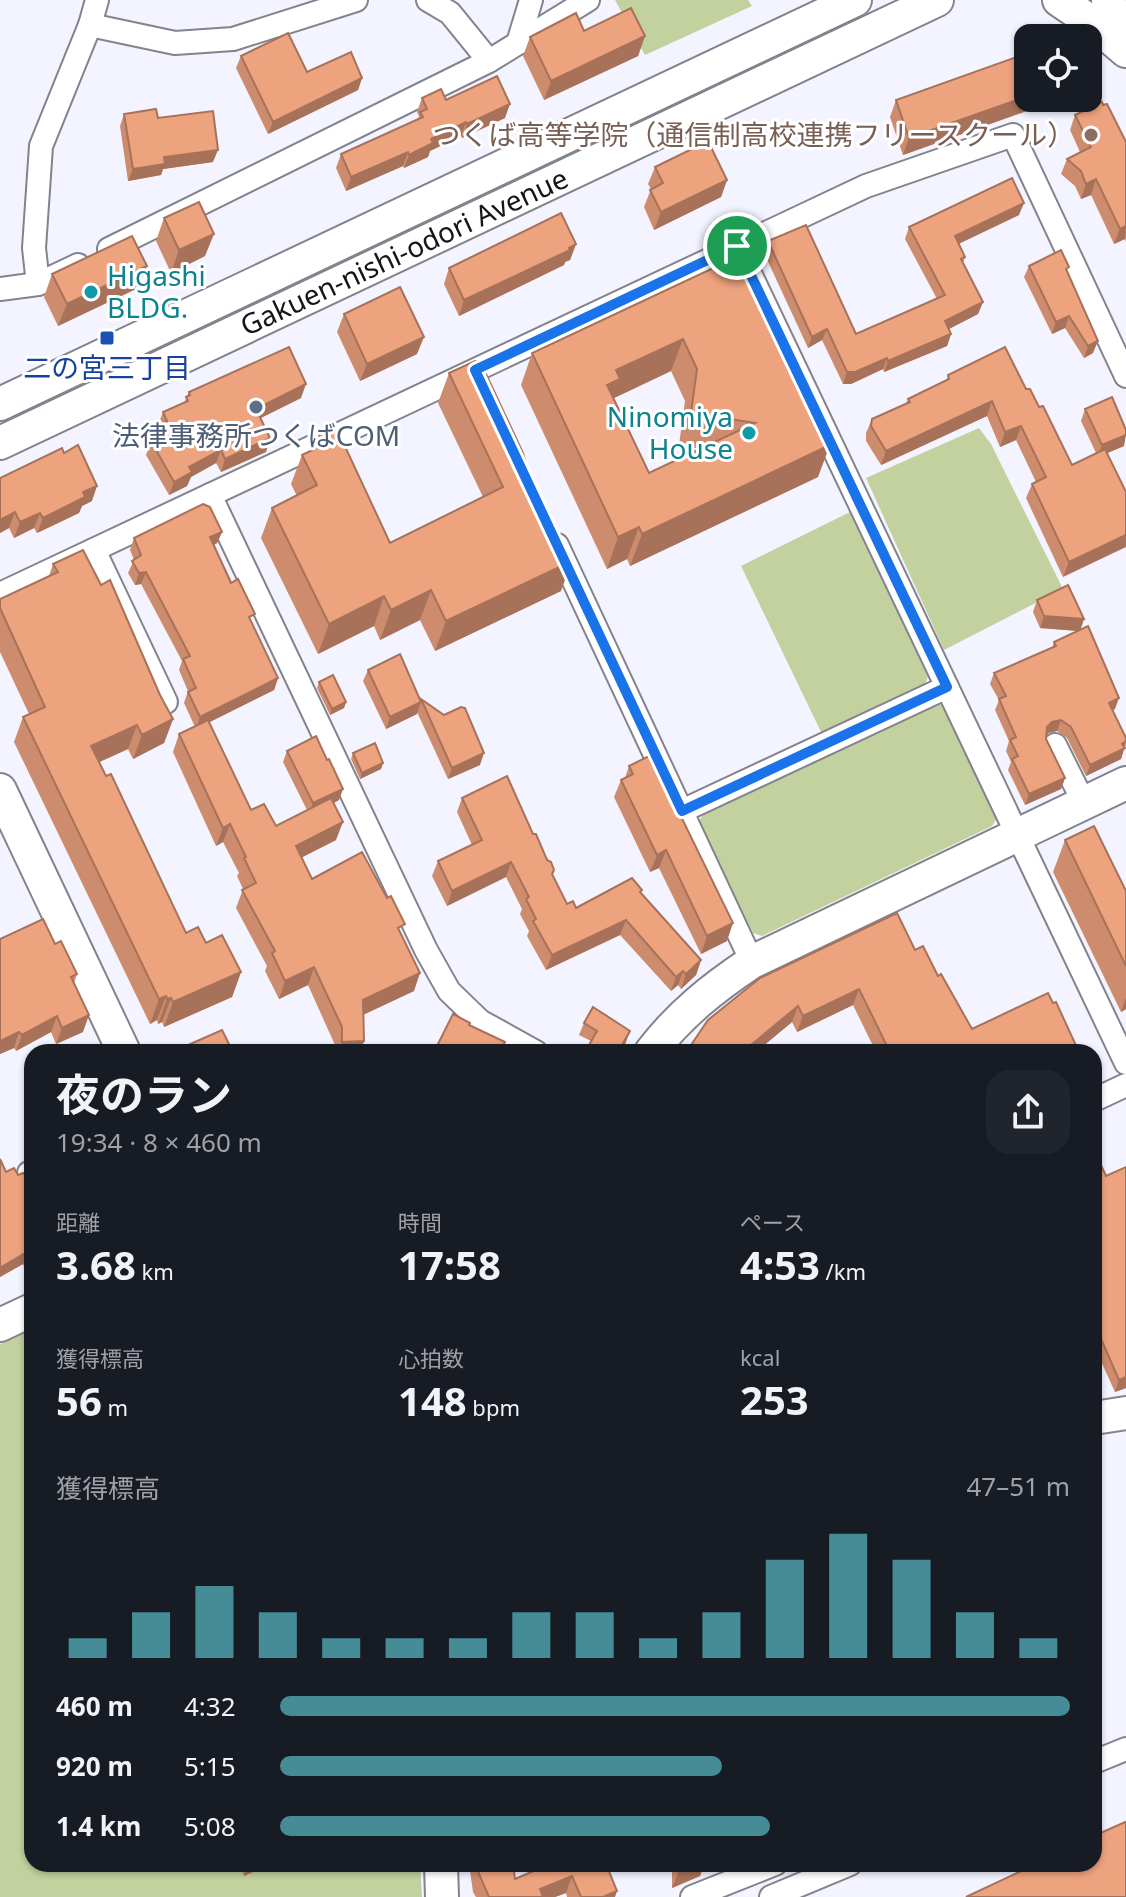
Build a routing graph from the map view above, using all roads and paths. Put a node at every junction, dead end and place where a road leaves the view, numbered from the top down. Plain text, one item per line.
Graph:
1 (97, 0) edge
2 (356, 0) edge
3 (428, 0) edge
4 (531, 0) edge
5 (588, 0) edge
6 (855, 0) edge
7 (937, 0) edge
8 (1059, 0) edge
9 (1108, 0) edge
10 (90, 25) junction
11 (1126, 39) edge
12 (518, 43) junction
13 (1126, 51) edge
14 (489, 61) junction
15 (737, 246) junction
16 (38, 284) junction
17 (0, 289) edge
18 (1126, 376) edge
19 (0, 404) edge
20 (0, 443) edge
21 (210, 495) junction
22 (548, 526) edge
23 (94, 550) junction
24 (0, 594) edge
25 (947, 687) junction
26 (166, 702) edge
27 (1055, 745) dead end
28 (1126, 783) edge
29 (0, 790) edge
30 (1084, 803) junction
31 (682, 811) junction
32 (1018, 835) junction
33 (752, 962) junction
34 (120, 1044) edge
35 (522, 1044) edge
36 (658, 1044) edge
37 (1126, 1063) edge
38 (1126, 1085) edge
39 (1102, 1096) edge
40 (24, 1314) edge
41 (0, 1325) edge
42 (1126, 1413) edge
43 (1102, 1417) edge
44 (1126, 1749) edge
45 (1102, 1759) edge
46 (441, 1872) edge
47 (753, 1872) edge
48 (831, 1872) edge
49 (442, 1897) edge
50 (692, 1897) edge
51 (771, 1897) edge

1 - 10 street
2 - 10 street
3 - 14 street
4 - 12 street
5 - 12 street
6 - 19 main road, Gakuen-nishi-odori Avenue
7 - 20 main road, Gakuen-nishi-odori Avenue
8 - 13 main road
9 - 11 main road
10 - 16 street
12 - 14 street
14 - 16 street
15 - 18 street
15 - 21 street
15 - 25 street
16 - 17 street
21 - 23 street
21 - 35 street
22 - 31 street
23 - 24 street
23 - 26 street
25 - 31 street
25 - 32 street
27 - 30 street
28 - 30 main road
29 - 34 main road
30 - 32 main road
31 - 33 street
32 - 33 main road
32 - 37 street
33 - 36 main road
38 - 39 street
40 - 41 main road
42 - 43 main road
44 - 45 street
46 - 49 main road
47 - 50 street
48 - 51 street

